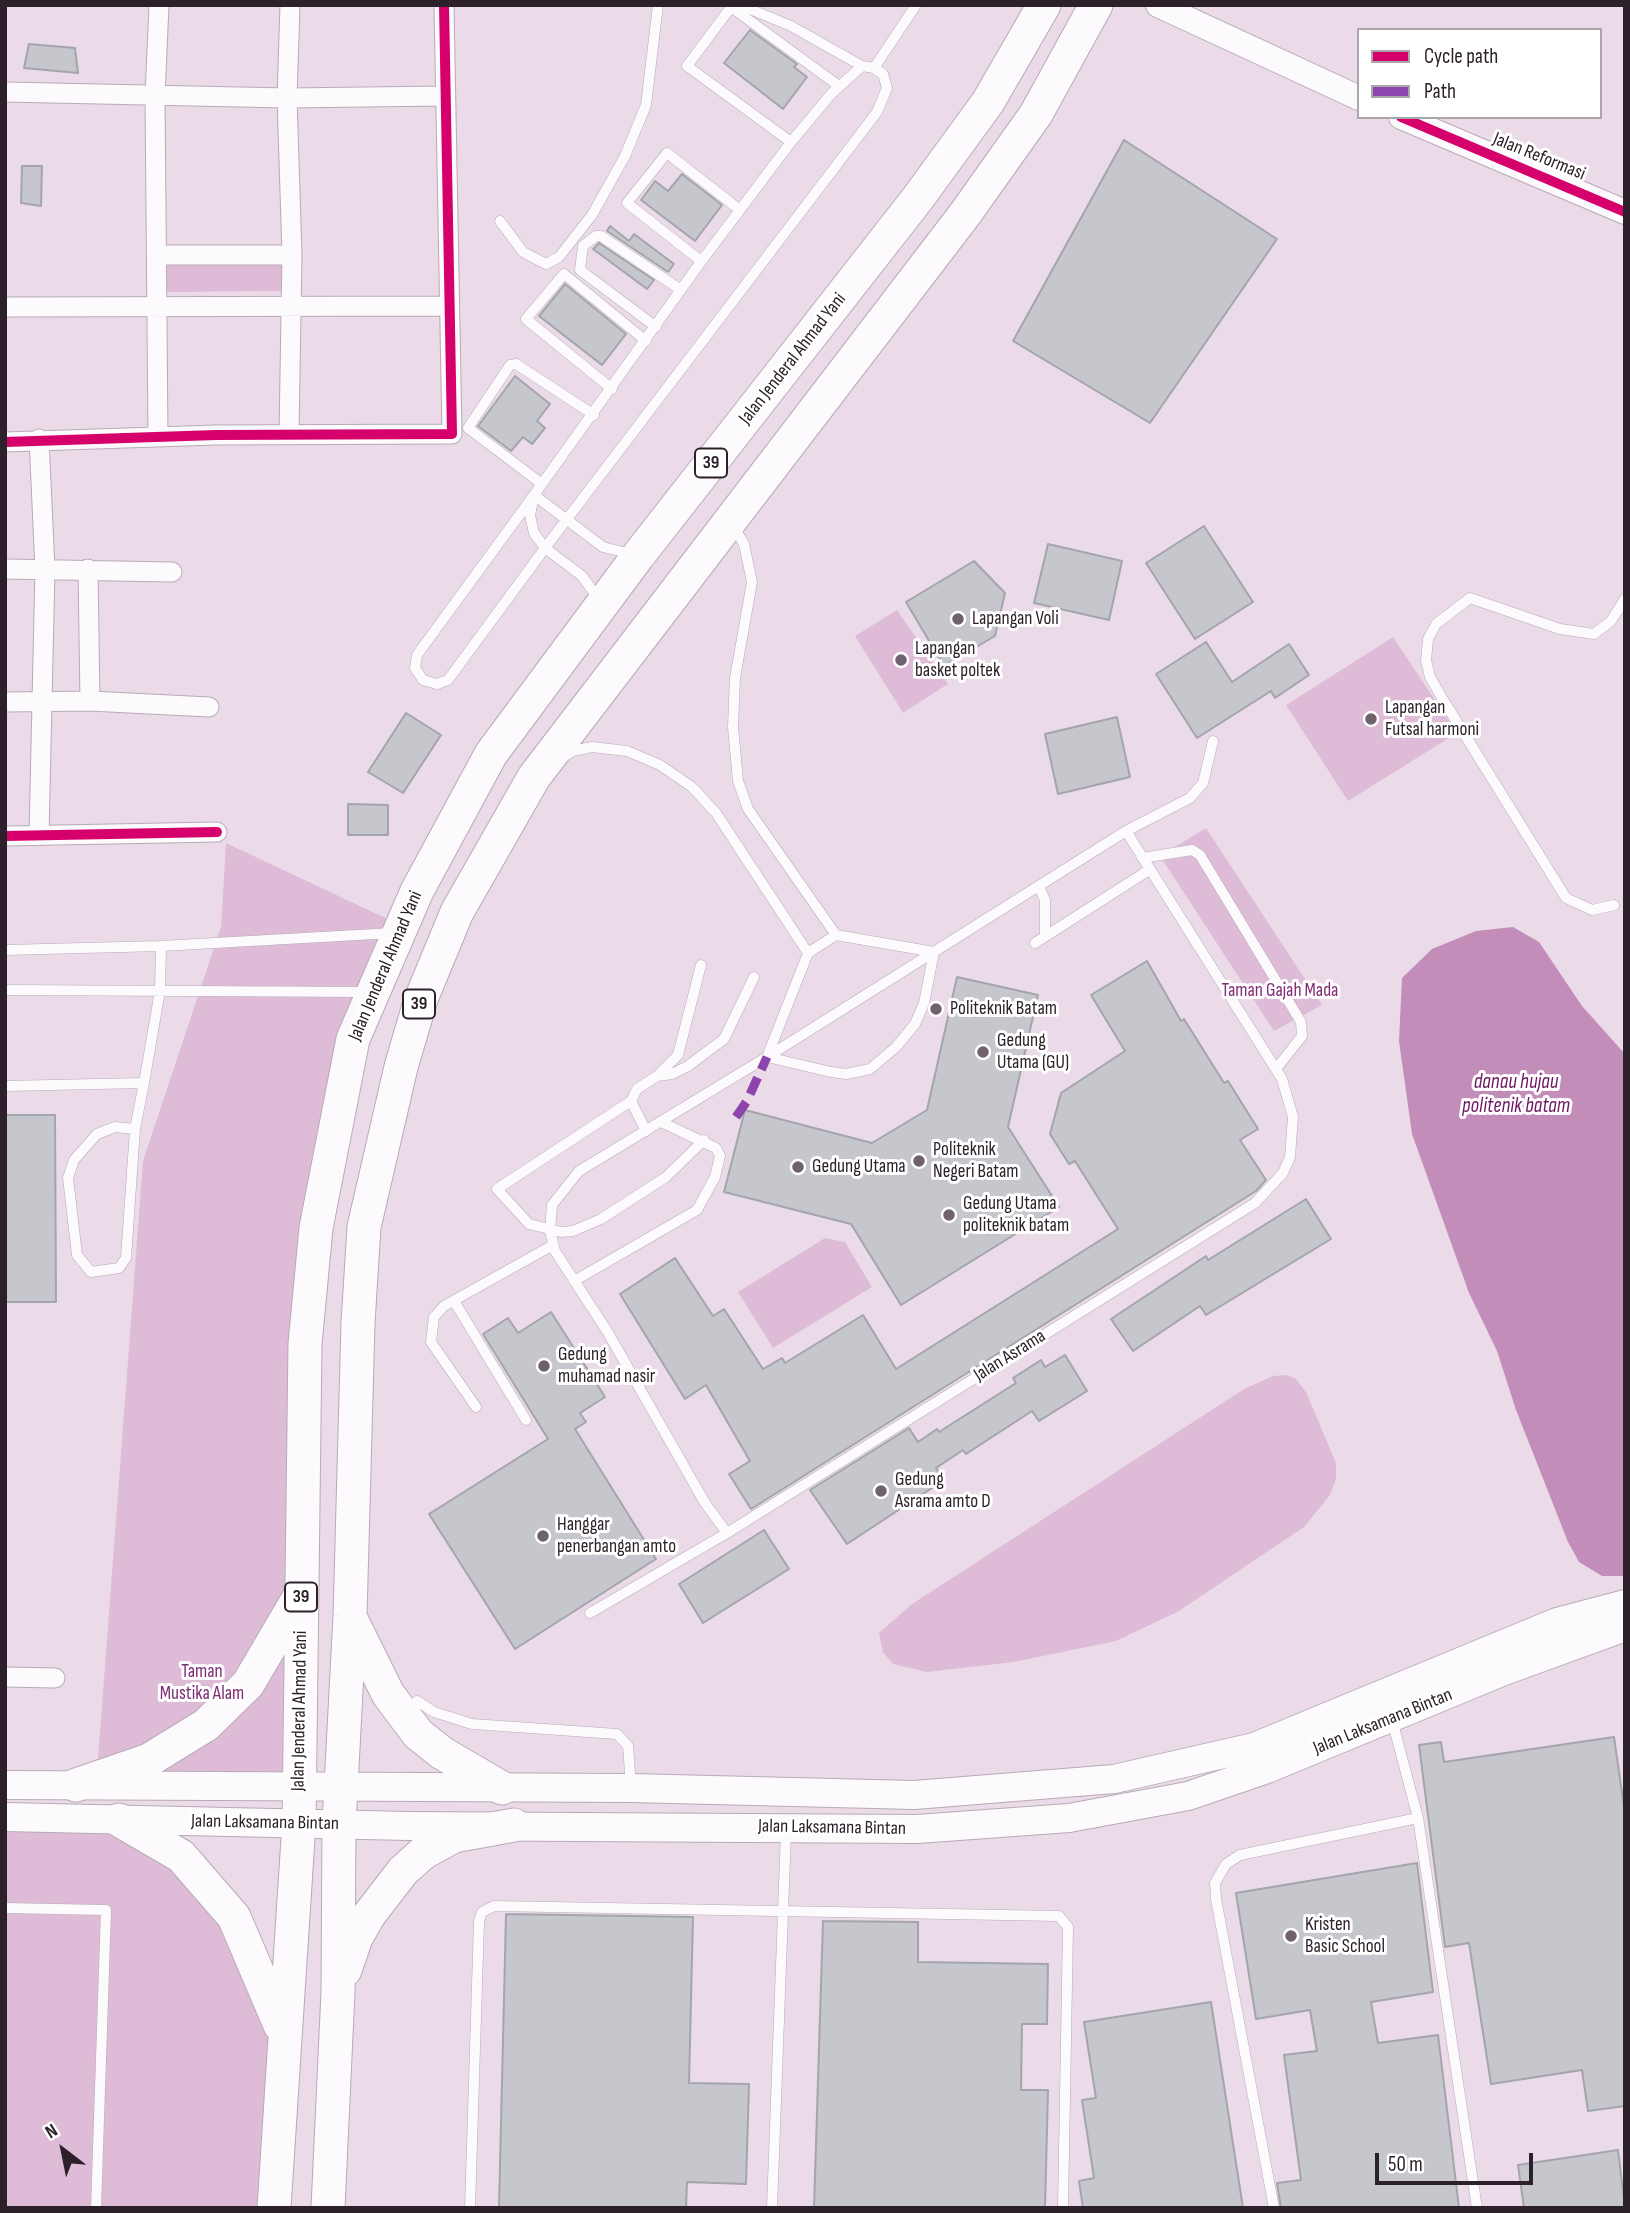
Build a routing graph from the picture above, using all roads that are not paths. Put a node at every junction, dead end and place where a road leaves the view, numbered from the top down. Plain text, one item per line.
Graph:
1 (159, 5) edge
2 (290, 5) edge
3 (444, 5) edge
4 (658, 5) edge
5 (740, 5) edge
6 (916, 5) edge
7 (1044, 5) edge
8 (1096, 5) edge
9 (1158, 5) edge
10 (862, 66) junction
11 (874, 68) junction
12 (839, 86) junction
13 (5, 92) edge
14 (155, 96) junction
15 (443, 96) junction
16 (1357, 97) edge
17 (287, 98) junction
18 (1406, 119) edge
19 (792, 142) junction
20 (740, 210) junction
21 (1625, 212) edge
22 (500, 221) dead end
23 (292, 254) junction
24 (157, 256) junction
25 (701, 261) junction
26 (681, 290) junction
27 (158, 306) junction
28 (449, 306) junction
29 (5, 307) edge
30 (291, 308) junction
31 (656, 327) junction
32 (646, 341) junction
33 (612, 389) junction
34 (594, 415) junction
35 (289, 434) junction
36 (158, 437) junction
37 (39, 439) junction
38 (5, 442) edge
39 (542, 484) junction
40 (534, 495) junction
41 (566, 520) junction
42 (731, 522) junction
43 (545, 548) junction
44 (638, 556) junction
45 (5, 569) edge
46 (45, 569) junction
47 (88, 569) junction
48 (172, 572) dead end
49 (1625, 599) edge
50 (602, 604) junction
51 (90, 701) junction
52 (5, 702) edge
53 (44, 702) junction
54 (209, 707) dead end
55 (1213, 741) dead end
56 (534, 777) junction
57 (1126, 831) junction
58 (217, 832) dead end
59 (39, 835) junction
60 (5, 836) edge
61 (1142, 858) junction
62 (1149, 870) junction
63 (1039, 887) junction
64 (417, 891) junction
65 (1614, 905) dead end
66 (457, 912) junction
67 (397, 933) junction
68 (836, 935) junction
69 (1045, 936) junction
70 (1035, 943) dead end
71 (160, 946) junction
72 (5, 950) edge
73 (934, 952) junction
74 (808, 953) junction
75 (701, 965) dead end
76 (754, 977) dead end
77 (5, 990) edge
78 (160, 991) junction
79 (372, 992) junction
80 (767, 1057) junction
81 (1276, 1069) junction
82 (657, 1076) junction
83 (144, 1083) junction
84 (5, 1086) edge
85 (631, 1101) junction
86 (661, 1122) junction
87 (135, 1129) junction
88 (646, 1131) junction
89 (704, 1140) junction
90 (550, 1228) junction
91 (553, 1245) junction
92 (574, 1281) junction
93 (453, 1301) junction
94 (477, 1407) dead end
95 (526, 1420) dead end
96 (727, 1533) junction
97 (301, 1593) junction
98 (1625, 1604) edge
99 (590, 1613) dead end
100 (349, 1616) junction
101 (1625, 1627) edge
102 (5, 1677) edge
103 (55, 1678) dead end
104 (417, 1701) dead end
105 (1392, 1720) junction
106 (76, 1784) junction
107 (300, 1784) junction
108 (5, 1785) edge
109 (341, 1787) junction
110 (502, 1788) junction
111 (631, 1788) junction
112 (914, 1796) junction
113 (5, 1817) edge
114 (1418, 1818) junction
115 (119, 1820) junction
116 (299, 1823) junction
117 (339, 1825) junction
118 (514, 1825) junction
119 (786, 1828) junction
120 (917, 1829) junction
121 (5, 1908) edge
122 (785, 1912) junction
123 (338, 1992) junction
124 (283, 2034) junction
125 (96, 2208) edge
126 (274, 2208) edge
127 (328, 2208) edge
128 (470, 2208) edge
129 (772, 2208) edge
130 (1063, 2208) edge
131 (1274, 2208) edge
132 (1477, 2208) edge

1 - 14 street
2 - 17 street
3 - 15 street
4 - 22 lane
5 - 10 lane
6 - 11 lane
7 - 44 highway, Jalan Jenderal Ahmad Yani / 39
8 - 42 highway, 39
9 - 16 street
10 - 11 lane
10 - 12 lane
11 - 41 lane
12 - 19 lane
12 - 19 lane
13 - 14 street
14 - 17 street
14 - 24 street
15 - 17 street
15 - 28 street
17 - 23 street
18 - 21 street, Jalan Reformasi
19 - 20 lane
20 - 25 lane
20 - 25 lane
23 - 24 street
23 - 30 street
24 - 27 street
25 - 26 lane
26 - 31 lane
26 - 31 lane
27 - 29 street
27 - 30 street
27 - 36 street
28 - 30 street
28 - 35 street
30 - 35 street
31 - 32 lane
32 - 33 lane
32 - 33 lane
33 - 34 lane
34 - 39 lane
34 - 39 lane
35 - 36 street
36 - 37 street
37 - 38 street
37 - 46 street
39 - 40 lane
40 - 41 lane
40 - 43 lane
40 - 43 lane
41 - 43 lane
41 - 44 lane
42 - 56 highway, 39
42 - 68 lane
43 - 50 lane
44 - 50 highway, Jalan Jenderal Ahmad Yani / 39
45 - 46 street
46 - 47 street
46 - 53 street
47 - 48 street
47 - 51 street
49 - 65 lane
50 - 64 highway, Jalan Jenderal Ahmad Yani / 39
51 - 53 street
51 - 54 street
52 - 53 street
53 - 59 street
55 - 57 lane
56 - 66 highway, 39
56 - 74 lane
57 - 61 lane, Jalan Asrama
57 - 63 lane
58 - 59 street
59 - 60 street
61 - 62 lane, Jalan Asrama
61 - 81 lane
62 - 69 lane
62 - 81 lane, Jalan Asrama
63 - 69 lane
63 - 73 lane
64 - 66 highway
64 - 67 highway, Jalan Jenderal Ahmad Yani / 39
66 - 100 highway, 39
67 - 71 lane
67 - 79 highway, Jalan Jenderal Ahmad Yani / 39
68 - 73 lane
68 - 74 lane
69 - 70 lane
71 - 72 lane
71 - 78 lane
73 - 80 lane
73 - 80 lane
74 - 80 lane
75 - 82 lane
76 - 82 lane
77 - 78 lane
78 - 79 lane
78 - 83 lane
79 - 97 highway, Jalan Jenderal Ahmad Yani / 39
80 - 86 lane
81 - 96 lane, Jalan Asrama
82 - 85 lane
83 - 84 lane
83 - 87 lane
85 - 88 lane
85 - 90 lane
86 - 88 lane
86 - 89 lane
87 - 87 lane
88 - 90 lane
89 - 90 lane
89 - 92 lane
90 - 91 lane
91 - 92 lane
91 - 93 lane
92 - 96 lane
93 - 94 lane
93 - 95 lane
96 - 99 lane, Jalan Asrama
97 - 106 highway
97 - 107 highway, Jalan Jenderal Ahmad Yani / 39
98 - 112 main road, Jalan Laksamana Bintan
100 - 109 highway, 39
100 - 110 highway
101 - 105 main road, Jalan Laksamana Bintan
102 - 103 street
104 - 111 lane
105 - 114 lane
105 - 120 main road, Jalan Laksamana Bintan
106 - 107 main road, Jalan Laksamana Bintan
106 - 108 main road, Jalan Laksamana Bintan
107 - 109 main road, Jalan Laksamana Bintan
107 - 116 highway, Jalan Jenderal Ahmad Yani / 39
109 - 110 main road, Jalan Laksamana Bintan
109 - 117 highway, 39
110 - 111 main road, Jalan Laksamana Bintan
111 - 112 main road, Jalan Laksamana Bintan
112 - 120 main road
113 - 115 main road, Jalan Laksamana Bintan
114 - 131 lane
114 - 132 lane
115 - 116 main road, Jalan Laksamana Bintan
115 - 124 highway
116 - 117 main road, Jalan Laksamana Bintan
116 - 124 highway, Jalan Jenderal Ahmad Yani / 39
117 - 118 main road, Jalan Laksamana Bintan
117 - 123 highway, 39
118 - 119 main road, Jalan Laksamana Bintan
118 - 123 highway
119 - 120 main road, Jalan Laksamana Bintan
119 - 122 lane
121 - 125 lane
122 - 128 lane
122 - 129 lane
122 - 130 lane
123 - 127 highway, 39
124 - 126 highway, Jalan Jenderal Ahmad Yani / 39

